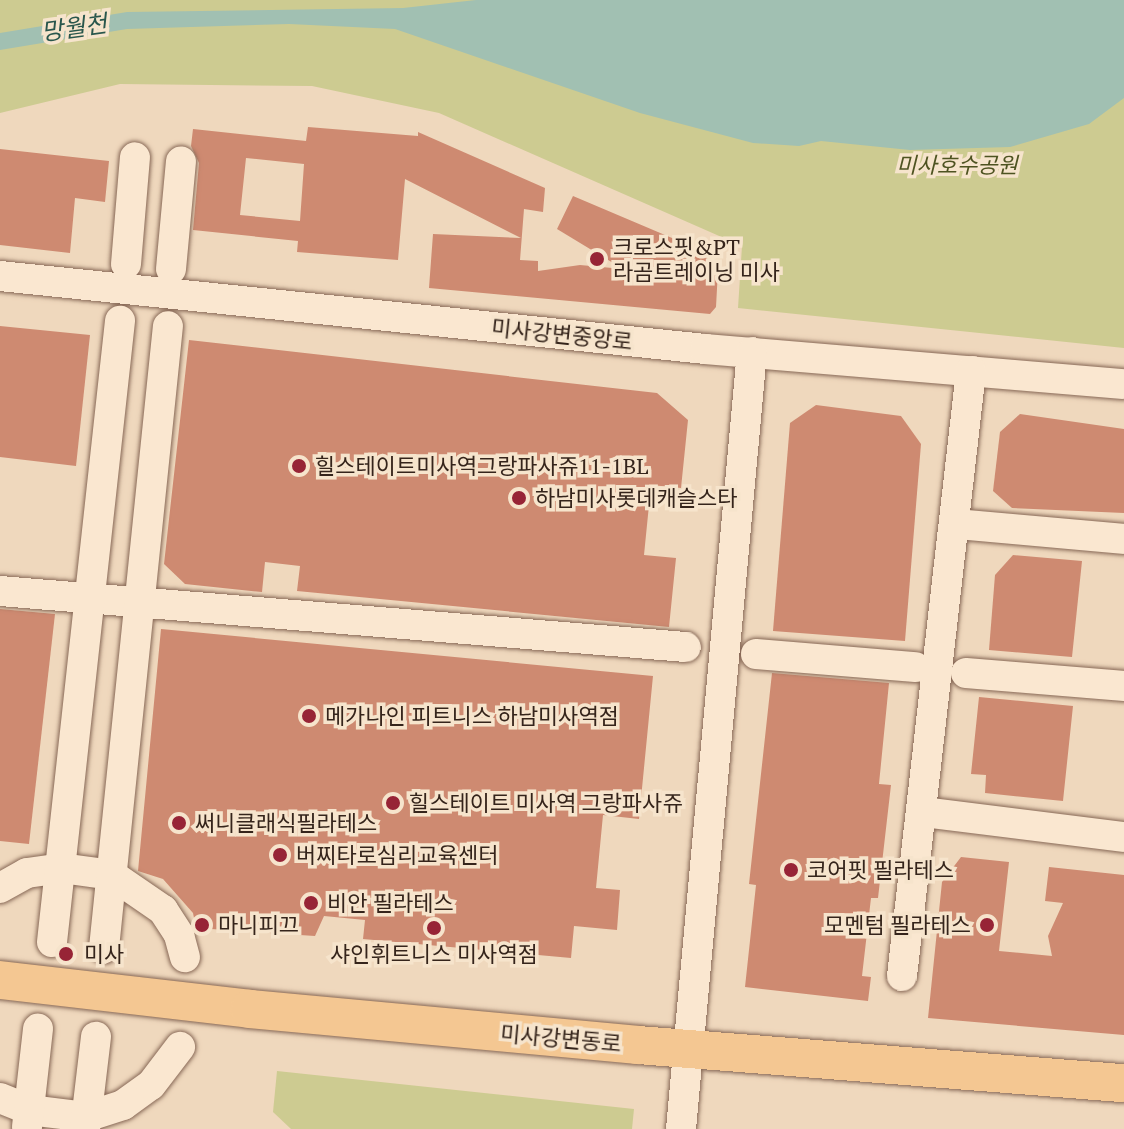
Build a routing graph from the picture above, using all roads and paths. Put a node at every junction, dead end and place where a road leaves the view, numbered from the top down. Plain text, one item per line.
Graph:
1 (135, 157) dead end
2 (181, 161) dead end
3 (126, 264) dead end
4 (171, 269) dead end
5 (0, 276) edge
6 (120, 321) dead end
7 (168, 326) dead end
8 (752, 352) junction
9 (971, 371) junction
10 (1124, 384) edge
11 (956, 524) junction
12 (1124, 539) edge
13 (0, 591) edge
14 (91, 598) junction
15 (138, 602) junction
16 (686, 647) dead end
17 (756, 654) dead end
18 (915, 667) dead end
19 (966, 673) dead end
20 (1124, 686) edge
21 (923, 812) junction
22 (1124, 837) edge
23 (61, 868) junction
24 (112, 875) junction
25 (0, 888) edge
26 (52, 942) dead end
27 (104, 948) dead end
28 (185, 957) dead end
29 (902, 976) dead end
30 (0, 980) edge
31 (38, 1029) dead end
32 (96, 1037) dead end
33 (180, 1047) dead end
34 (686, 1049) junction
35 (1124, 1083) edge
36 (0, 1098) edge
37 (28, 1120) edge
38 (86, 1123) edge
39 (681, 1129) edge

1 - 3 street
2 - 4 street
5 - 8 street, 미사강변중앙로
6 - 14 street
7 - 15 street
8 - 9 street, 미사강변중앙로
8 - 34 street
9 - 10 street, 미사강변중앙로
9 - 11 street
11 - 12 street
11 - 21 street
13 - 14 street
14 - 15 street
14 - 23 street
15 - 16 street
15 - 24 street
17 - 18 street
19 - 20 street
21 - 22 street
21 - 29 street
23 - 24 street
23 - 25 street
23 - 26 street
24 - 27 street
24 - 28 street
30 - 34 main road, 미사강변동로
31 - 37 street
32 - 38 street
33 - 38 street
34 - 35 main road, 미사강변동로
34 - 39 street
36 - 37 street
37 - 38 street

